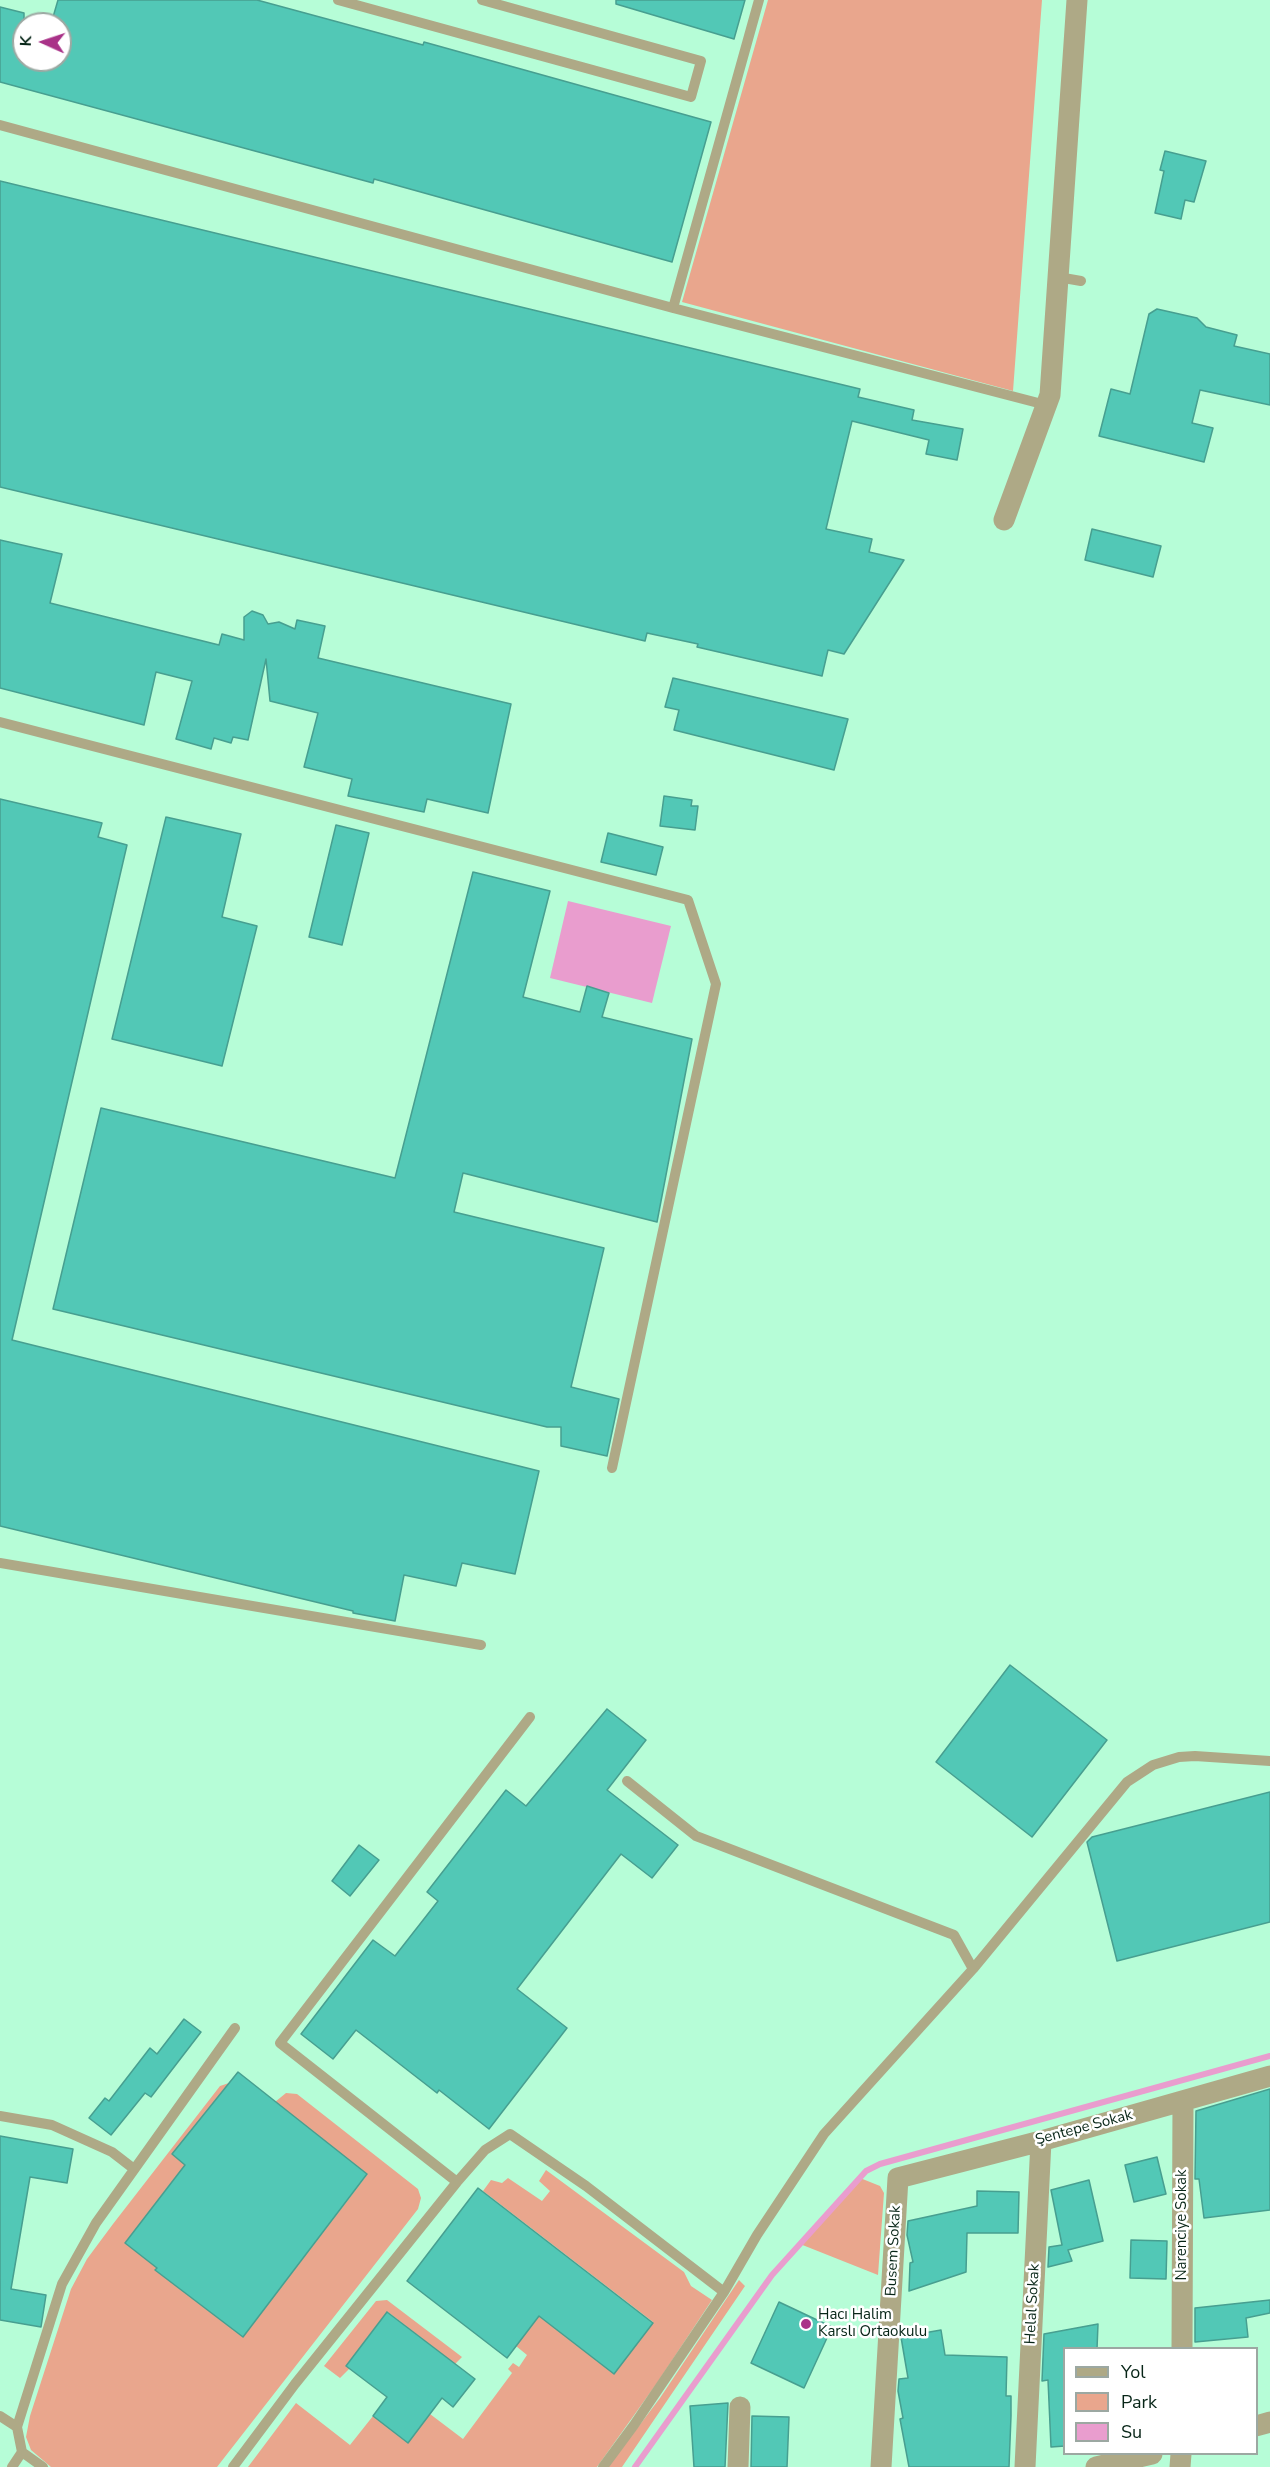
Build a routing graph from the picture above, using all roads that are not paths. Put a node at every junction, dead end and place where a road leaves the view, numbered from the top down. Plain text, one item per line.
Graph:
1 (338, 0) edge
2 (482, 0) edge
3 (759, 0) edge
4 (1077, 0) edge
5 (0, 125) edge
6 (1058, 277) junction
7 (1081, 281) dead end
8 (673, 308) junction
9 (1046, 405) junction
10 (1004, 520) dead end
11 (0, 722) edge
12 (612, 1468) dead end
13 (0, 1563) edge
14 (481, 1645) dead end
15 (530, 1717) dead end
16 (1270, 1761) edge
17 (627, 1781) dead end
18 (973, 1969) junction
19 (235, 2028) dead end
20 (1270, 2076) edge
21 (1183, 2101) junction
22 (0, 2116) edge
23 (1041, 2141) junction
24 (134, 2169) junction
25 (898, 2178) joint
26 (457, 2182) junction
27 (724, 2292) junction
28 (1182, 2347) edge
29 (740, 2408) dead end
30 (0, 2416) edge
31 (16, 2427) junction
32 (22, 2452) junction
33 (1148, 2455) edge
34 (12, 2467) edge
35 (43, 2467) edge
36 (233, 2467) edge
37 (603, 2467) edge
38 (738, 2467) edge
39 (881, 2467) edge
40 (1024, 2467) edge
41 (1096, 2467) edge

1 - 2 lane
3 - 8 lane
4 - 6 street
5 - 8 lane
6 - 7 lane
6 - 9 street
8 - 9 lane
9 - 10 street
11 - 12 lane
13 - 14 lane
15 - 26 lane
16 - 18 lane
17 - 18 lane
18 - 27 lane
19 - 24 lane
20 - 21 street, Şentepe Sokak
21 - 23 street, Şentepe Sokak
21 - 28 street, Narenciye Sokak
22 - 24 lane
23 - 25 street, Şentepe Sokak
23 - 40 street, Helal Sokak
24 - 31 lane
25 - 39 street, Busem Sokak
26 - 27 lane
26 - 36 lane
27 - 37 lane
29 - 38 street
30 - 31 lane
31 - 32 lane
32 - 34 lane
32 - 35 lane
33 - 41 street

